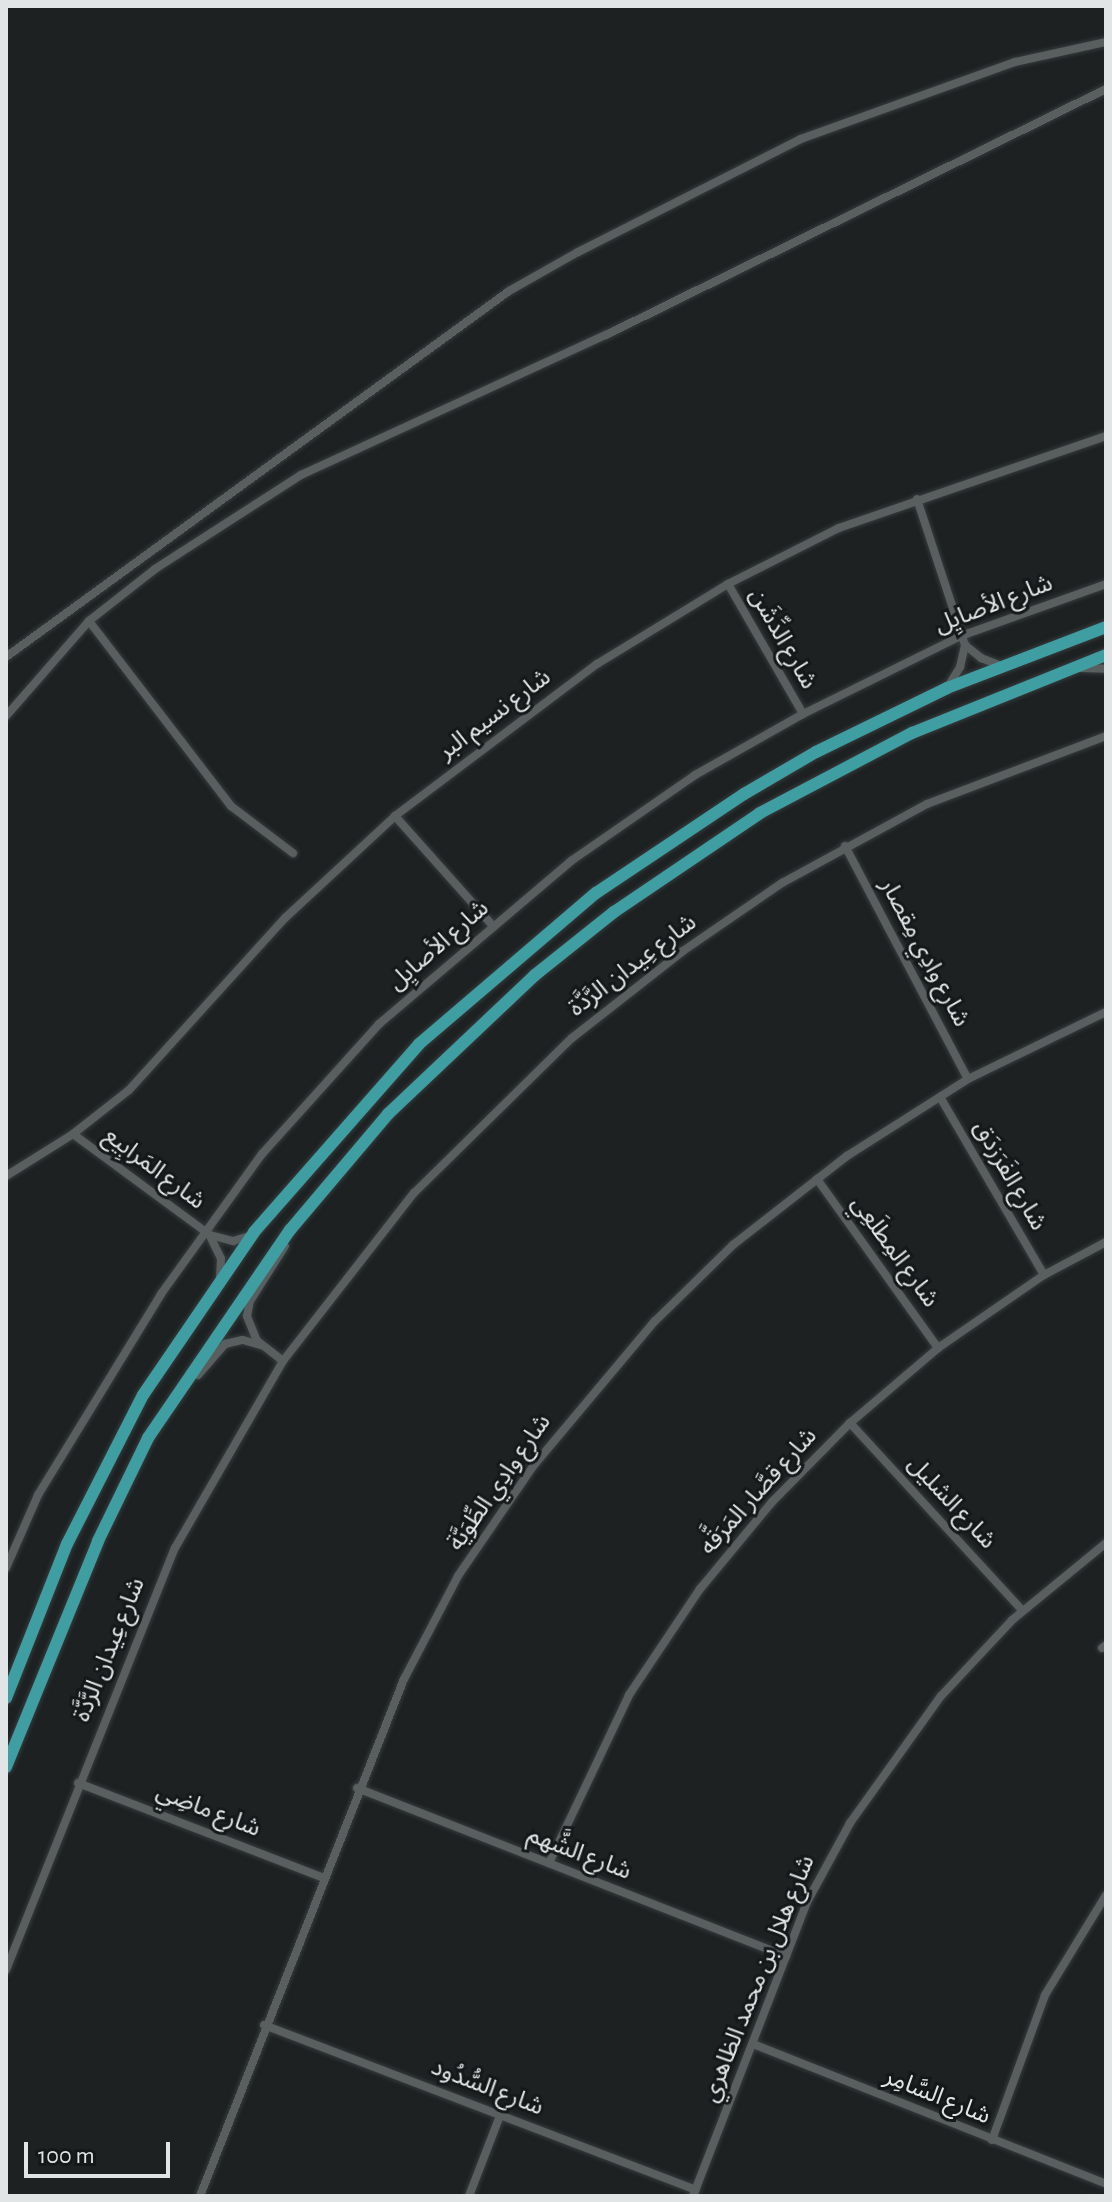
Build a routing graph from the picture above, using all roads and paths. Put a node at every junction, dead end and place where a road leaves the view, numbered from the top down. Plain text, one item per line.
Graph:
1 (1106, 42) edge
2 (1106, 89) edge
3 (1106, 436) edge
4 (917, 499) junction
5 (728, 584) junction
6 (1106, 584) edge
7 (89, 621) junction
8 (1106, 627) edge
9 (961, 636) junction
10 (965, 645) junction
11 (1106, 655) edge
12 (6, 657) edge
13 (1002, 666) junction
14 (1068, 668) junction
15 (1106, 669) edge
16 (947, 688) junction
17 (803, 714) junction
18 (6, 716) edge
19 (1106, 736) edge
20 (395, 816) junction
21 (845, 846) junction
22 (293, 853) dead end
23 (493, 926) junction
24 (1106, 1012) edge
25 (968, 1079) junction
26 (940, 1097) junction
27 (73, 1134) junction
28 (6, 1176) edge
29 (817, 1179) junction
30 (290, 1230) junction
31 (254, 1232) junction
32 (208, 1234) junction
33 (1106, 1242) edge
34 (1044, 1275) junction
35 (220, 1277) junction
36 (261, 1345) junction
37 (938, 1348) junction
38 (283, 1361) junction
39 (850, 1423) junction
40 (148, 1438) junction
41 (1106, 1543) edge
42 (6, 1568) edge
43 (1023, 1611) junction
44 (6, 1698) edge
45 (6, 1767) edge
46 (78, 1783) junction
47 (357, 1788) junction
48 (549, 1863) junction
49 (322, 1877) junction
50 (1106, 1895) edge
51 (786, 1956) junction
52 (6, 1970) edge
53 (264, 2025) junction
54 (753, 2044) junction
55 (501, 2113) junction
56 (992, 2140) junction
57 (1106, 2184) edge
58 (694, 2193) edge
59 (200, 2196) edge
60 (469, 2196) edge

1 - 12 street
2 - 7 street
3 - 4 street, شارع نسيم البر
4 - 5 street, شارع نسيم البر
4 - 9 street
5 - 17 street, شارع الدِّشَن
5 - 20 street, شارع نسيم البر
6 - 9 street, شارع الأصايِل
7 - 18 street
7 - 22 street
8 - 13 main road
9 - 10 street
9 - 17 street, شارع الأصايِل
10 - 13 street
10 - 16 street
11 - 14 main road
13 - 16 main road
14 - 15 street
14 - 30 main road
16 - 31 main road
17 - 23 street, شارع الأصايِل
19 - 21 street, شارع عِيدان الرَّدَّة
20 - 23 street
20 - 27 street, شارع نسيم البر
21 - 25 street, شارع وادِي مِقصار
21 - 38 street, شارع عِيدان الرَّدَّة
23 - 32 street, شارع الأصايِل
24 - 25 street, شارع وادِي الطِّوَيَّة
25 - 26 street, شارع وادِي الطِّوَيَّة
26 - 29 street, شارع وادِي الطِّوَيَّة
26 - 34 street, شارع الفَرَزدَق
27 - 28 street, شارع نسيم البر
27 - 32 street, شارع المَرابِيع
29 - 37 street, شارع المِطلَعِي
29 - 47 street, شارع وادِي الطِّوَيَّة
30 - 36 street
30 - 40 main road
31 - 32 street, شارع المَرابِيع
31 - 35 main road
32 - 35 street, شارع المَرابِيع
32 - 42 street, شارع الأصايِل
33 - 34 street, شارع قصَّار المَرَقَّه
34 - 37 street, شارع قصَّار المَرَقَّه
35 - 44 main road
36 - 38 street
36 - 40 street
37 - 39 street, شارع قصَّار المَرَقَّه
38 - 46 street, شارع عِيدان الرَّدَّة
39 - 43 street, شارع الشليل
39 - 48 street, شارع قصَّار المَرَقَّه
40 - 45 main road
41 - 43 street, شارع هلال بن محمد الظاهري
43 - 51 street, شارع هلال بن محمد الظاهري
46 - 49 street, شارع ماضِي
46 - 52 street, شارع عِيدان الرَّدَّة
47 - 48 street, شارع الشَّهم
47 - 49 street, شارع وادِي الطِّوَيَّة
48 - 51 street, شارع الشَّهم
49 - 53 street, شارع وادِي الطِّوَيَّة
50 - 56 street
51 - 54 street, شارع هلال بن محمد الظاهري
53 - 55 street, شارع السُّدُود
53 - 59 street, شارع وادِي الطِّوَيَّة
54 - 56 street, شارع السَّامِر
54 - 58 street, شارع هلال بن محمد الظاهري
55 - 58 street, شارع السُّدُود
55 - 60 street
56 - 57 street, شارع السَّامِر

